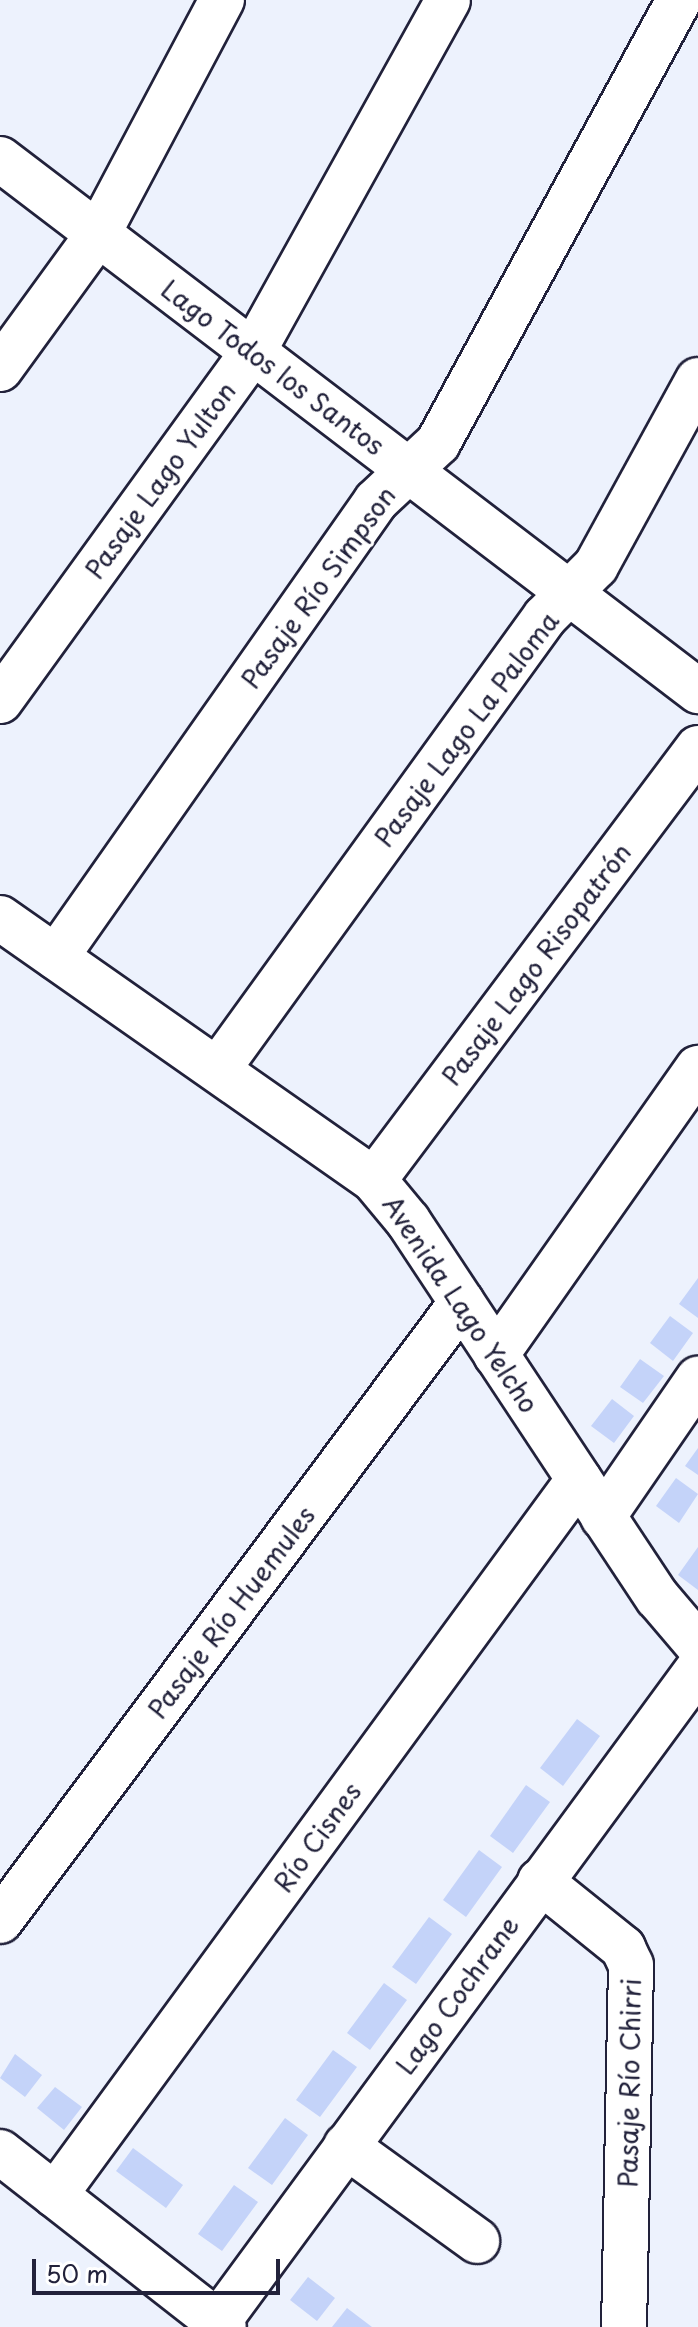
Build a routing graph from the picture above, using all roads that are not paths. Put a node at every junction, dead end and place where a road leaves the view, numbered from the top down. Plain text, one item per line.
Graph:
1 (222, 0) edge
2 (448, 0) edge
3 (679, 0) edge
4 (0, 159) edge
5 (98, 234) junction
6 (253, 352) junction
7 (0, 369) edge
8 (698, 380) edge
9 (409, 470) junction
10 (570, 593) junction
11 (698, 691) edge
12 (0, 701) edge
13 (698, 748) edge
14 (0, 918) edge
15 (56, 957) junction
16 (698, 1068) edge
17 (218, 1069) junction
18 (374, 1180) junction
19 (462, 1302) junction
20 (496, 1355) junction
21 (698, 1379) edge
22 (579, 1479) junction
23 (603, 1517) junction
24 (698, 1645) edge
25 (698, 1669) edge
26 (540, 1881) junction
27 (0, 1921) edge
28 (346, 2146) junction
29 (0, 2152) edge
30 (55, 2195) junction
31 (477, 2241) dead end
32 (221, 2325) edge
33 (624, 2327) edge

1 - 5 street
2 - 6 street, Pasaje Lago Yulton
3 - 9 street, Pasaje Río Simpson
4 - 5 street, Lago Todos los Santos
5 - 6 street, Lago Todos los Santos
5 - 7 street
6 - 9 street, Lago Todos los Santos
6 - 12 street, Pasaje Lago Yulton
8 - 10 street, Pasaje Lago La Paloma
9 - 10 street, Lago Todos los Santos
9 - 15 street, Pasaje Río Simpson
10 - 11 street, Lago Todos los Santos
10 - 17 street, Pasaje Lago La Paloma
13 - 18 street, Pasaje Lago Risopatrón
14 - 15 street, Avenida Lago Yelcho
15 - 17 street, Avenida Lago Yelcho
16 - 20 street
17 - 18 street, Avenida Lago Yelcho
18 - 19 street, Avenida Lago Yelcho
19 - 20 street, Avenida Lago Yelcho
19 - 27 street, Pasaje Río Huemules
20 - 22 street, Avenida Lago Yelcho
21 - 23 street
22 - 23 street, Avenida Lago Yelcho
22 - 30 street, Río Cisnes
23 - 24 street, Avenida Lago Yelcho
25 - 26 street, Lago Cochrane
26 - 28 street, Lago Cochrane
26 - 33 street, Pasaje Río Chirri
28 - 31 street
28 - 32 street, Lago Cochrane
29 - 30 street
30 - 32 street

